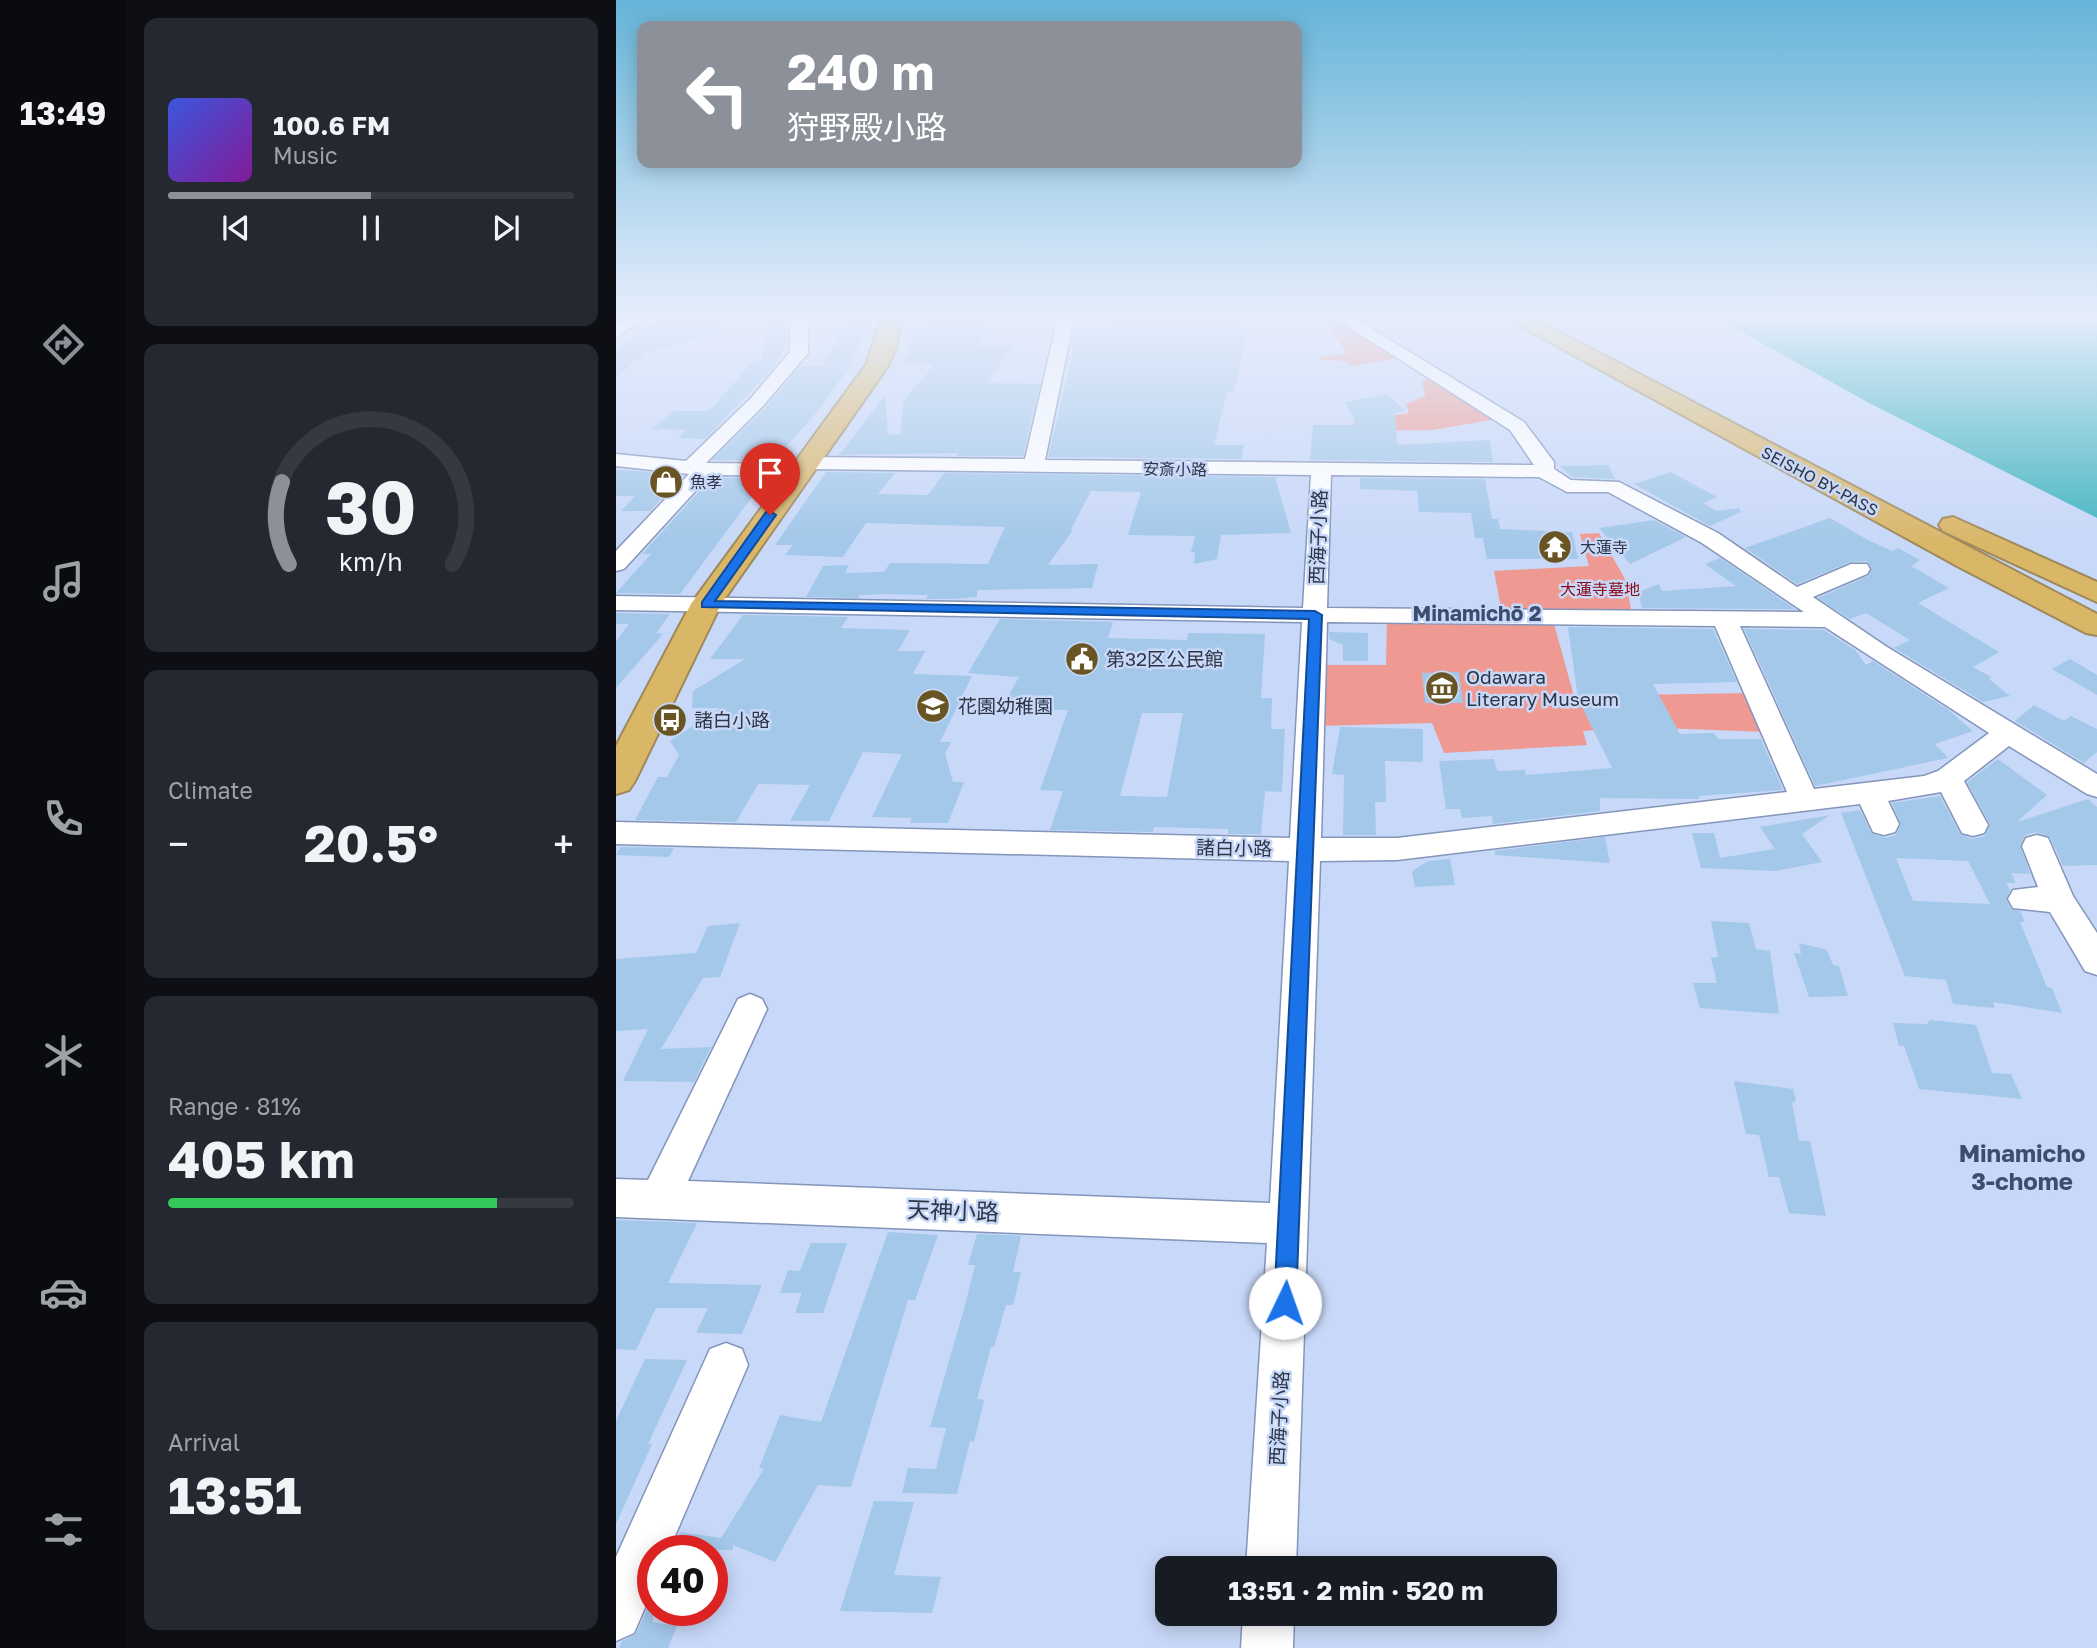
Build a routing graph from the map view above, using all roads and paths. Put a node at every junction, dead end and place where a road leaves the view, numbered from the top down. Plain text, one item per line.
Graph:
1 (767, 390) edge
2 (860, 390) edge
3 (1051, 390) edge
4 (1459, 390) edge
5 (1661, 390) edge
6 (1669, 390) edge
7 (1758, 432) junction
8 (616, 460) edge
9 (804, 466) junction
10 (1033, 467) junction
11 (697, 468) junction
12 (1321, 471) junction
13 (1545, 471) junction
14 (616, 564) edge
15 (1859, 569) dead end
16 (2097, 593) edge
17 (1795, 596) junction
18 (616, 603) edge
19 (706, 604) junction
20 (2097, 612) edge
21 (1315, 615) junction
22 (1724, 619) junction
23 (1829, 620) junction
24 (2097, 629) edge
25 (2009, 732) junction
26 (1948, 778) junction
27 (616, 781) edge
28 (2097, 787) edge
29 (1870, 793) junction
30 (1805, 801) junction
31 (1884, 824) dead end
32 (1973, 825) dead end
33 (616, 833) edge
34 (2037, 846) dead end
35 (1306, 850) junction
36 (2024, 899) dead end
37 (2059, 900) junction
38 (2097, 961) edge
39 (750, 1009) dead end
40 (616, 1198) edge
41 (659, 1200) junction
42 (1289, 1224) junction
43 (726, 1365) dead end
44 (1272, 1556) edge
45 (616, 1615) edge
46 (1268, 1626) edge
47 (1267, 1648) edge

1 - 11 street
2 - 9 highway
3 - 10 street
4 - 13 street
5 - 24 highway, SEISHO BY-PASS
6 - 7 highway, SEISHO BY-PASS
7 - 16 highway
7 - 20 highway, SEISHO BY-PASS
8 - 11 street, 安斎小路
9 - 10 street, 安斎小路
9 - 11 street, 安斎小路
9 - 19 highway
10 - 12 street, 安斎小路
11 - 14 street
12 - 13 street, 安斎小路
12 - 21 street, 西海子小路
13 - 17 street
15 - 17 street
17 - 23 street
18 - 19 street
19 - 21 street
19 - 27 highway
21 - 22 street
21 - 35 street, 西海子小路
22 - 23 street
22 - 30 street
23 - 25 street
25 - 26 street
25 - 28 street
26 - 29 street, 諸白小路
26 - 32 street
29 - 30 street, 諸白小路
29 - 31 street
30 - 35 street, 諸白小路
33 - 35 street, 諸白小路
34 - 37 street
35 - 42 street, 西海子小路
36 - 37 street
37 - 38 street
39 - 41 street
40 - 41 street, 天神小路
41 - 42 street, 天神小路
42 - 44 street, 西海子小路
43 - 45 street
46 - 47 street

